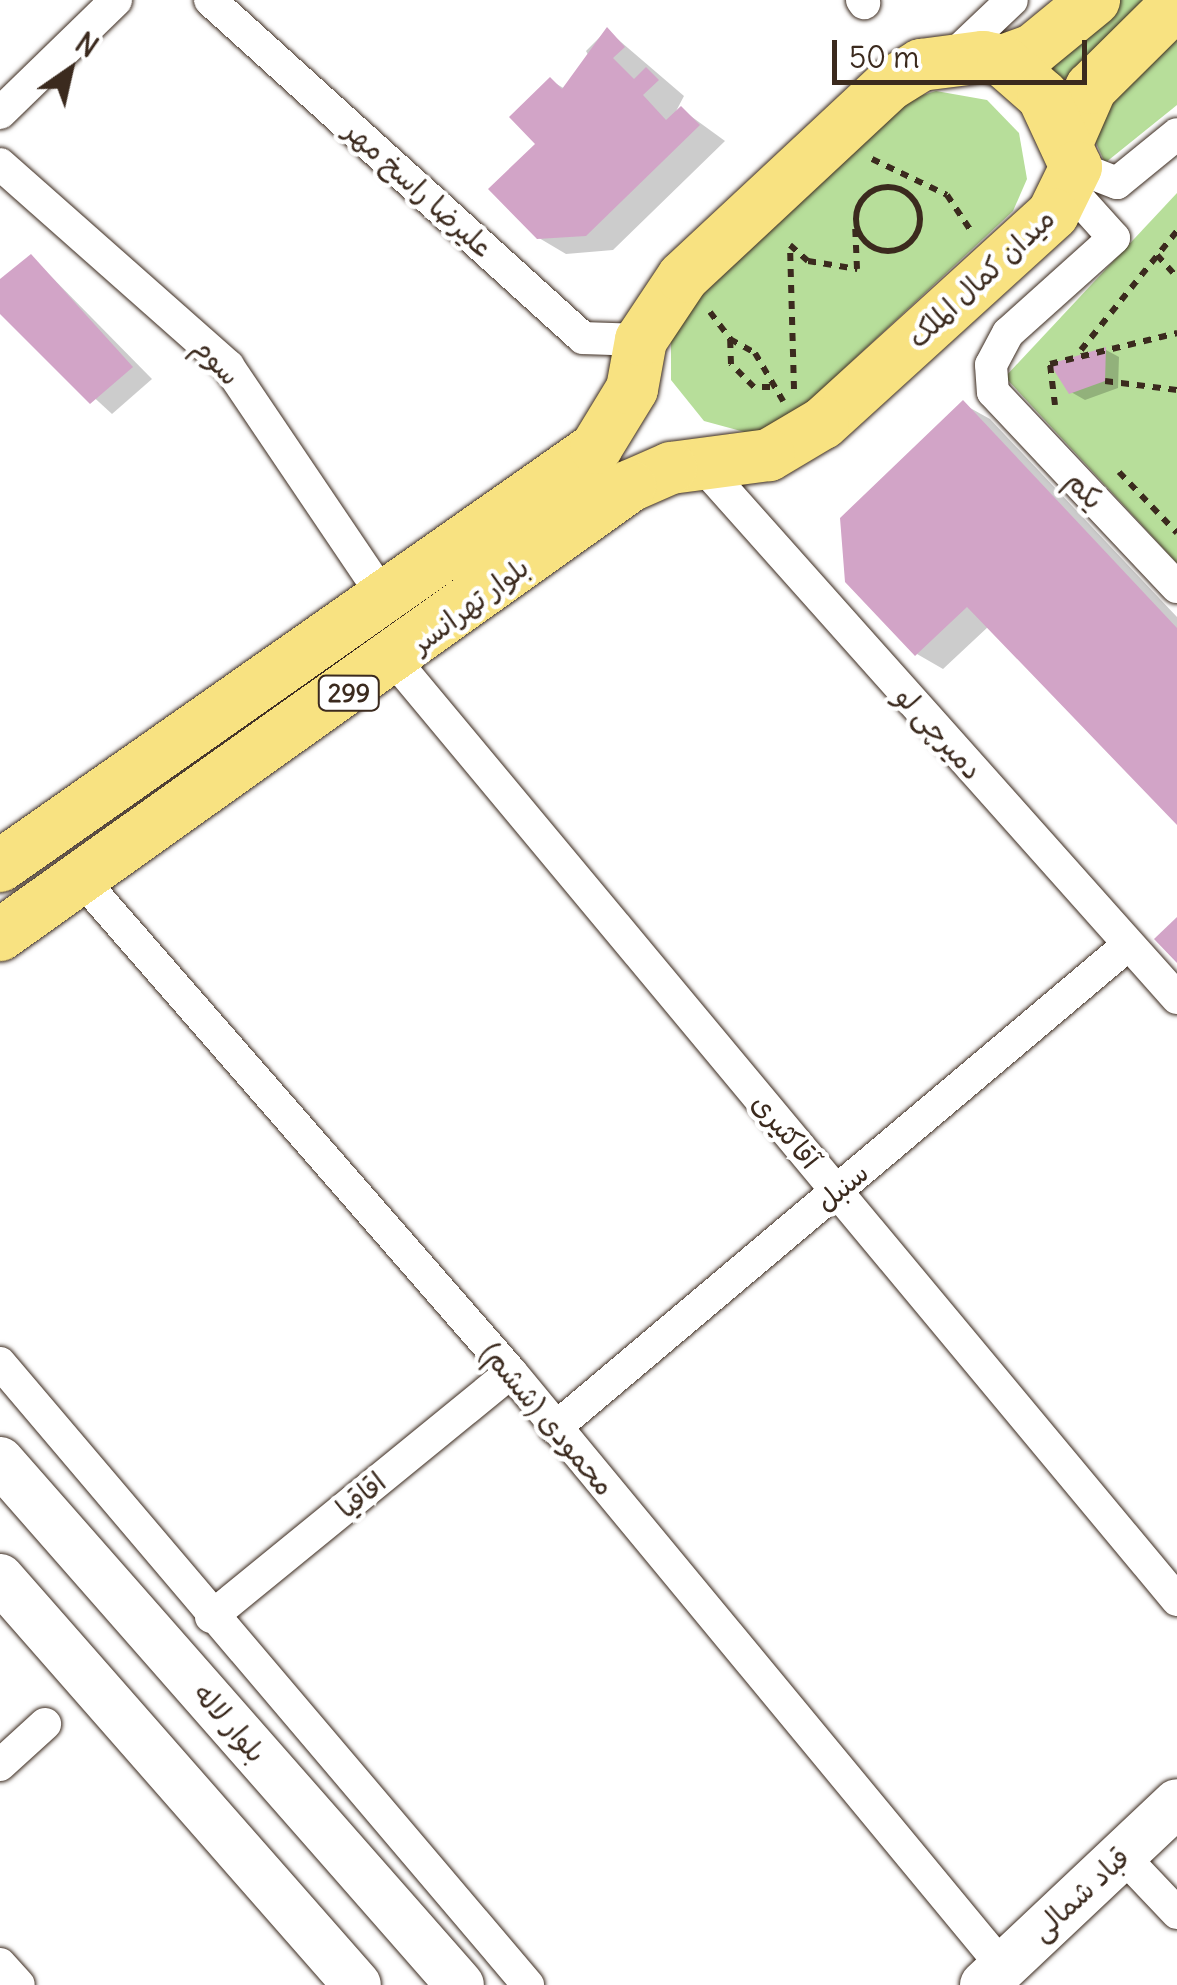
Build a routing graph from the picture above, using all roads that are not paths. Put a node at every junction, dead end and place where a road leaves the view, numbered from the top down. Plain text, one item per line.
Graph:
1 (116, 0) edge
2 (210, 0) edge
3 (1012, 0) edge
4 (1094, 0) edge
5 (1177, 3) edge
6 (952, 56) junction
7 (1003, 61) junction
8 (0, 113) edge
9 (1177, 134) edge
10 (0, 164) edge
11 (1071, 164) junction
12 (637, 365) junction
13 (702, 465) junction
14 (1177, 587) edge
15 (386, 600) junction
16 (395, 661) junction
17 (4, 858) edge
18 (84, 880) junction
19 (0, 936) edge
20 (1128, 946) junction
21 (1177, 998) edge
22 (836, 1192) junction
23 (0, 1363) edge
24 (511, 1372) junction
25 (556, 1428) junction
26 (0, 1461) edge
27 (0, 1578) edge
28 (1177, 1600) edge
29 (212, 1617) junction
30 (46, 1724) dead end
31 (0, 1765) edge
32 (1177, 1803) edge
33 (1122, 1855) junction
34 (1177, 1914) edge
35 (0, 1964) edge
36 (993, 1976) edge
37 (19, 1985) edge
38 (357, 1985) edge
39 (460, 1985) edge
40 (528, 1985) edge

1 - 8 street
2 - 12 street, علیرضا راسخ مهر
3 - 6 street
4 - 7 main road
5 - 11 main road
6 - 7 main road
6 - 12 main road
7 - 11 main road
9 - 11 street
10 - 15 street, سوم
11 - 13 main road, میدان کمال الملک
11 - 14 street, یکم
12 - 13 main road
12 - 15 main road, بلوار تهرانسر / 299
13 - 16 main road, بلوار تهرانسر / 299
13 - 20 street, دمیرچی لو
15 - 17 main road, بلوار تهرانسر / 299
16 - 18 main road, بلوار تهرانسر / 299
16 - 22 street, آقاکثیری
18 - 19 main road, بلوار تهرانسر / 299
18 - 24 street, محمودی (ششم)
20 - 21 street, دمیرچی لو
20 - 22 street, سنبل
22 - 25 street, سنبل
22 - 28 street, آقاکثیری
23 - 29 street
24 - 25 street, محمودی (ششم)
24 - 29 street, اقاقیا
25 - 36 street, محمودی (ششم)
26 - 39 main road, بلوار لاله
27 - 38 main road
29 - 40 street
30 - 31 street
32 - 33 main road, قباد شمالی
33 - 34 street
33 - 36 main road, قباد شمالی
35 - 37 street

